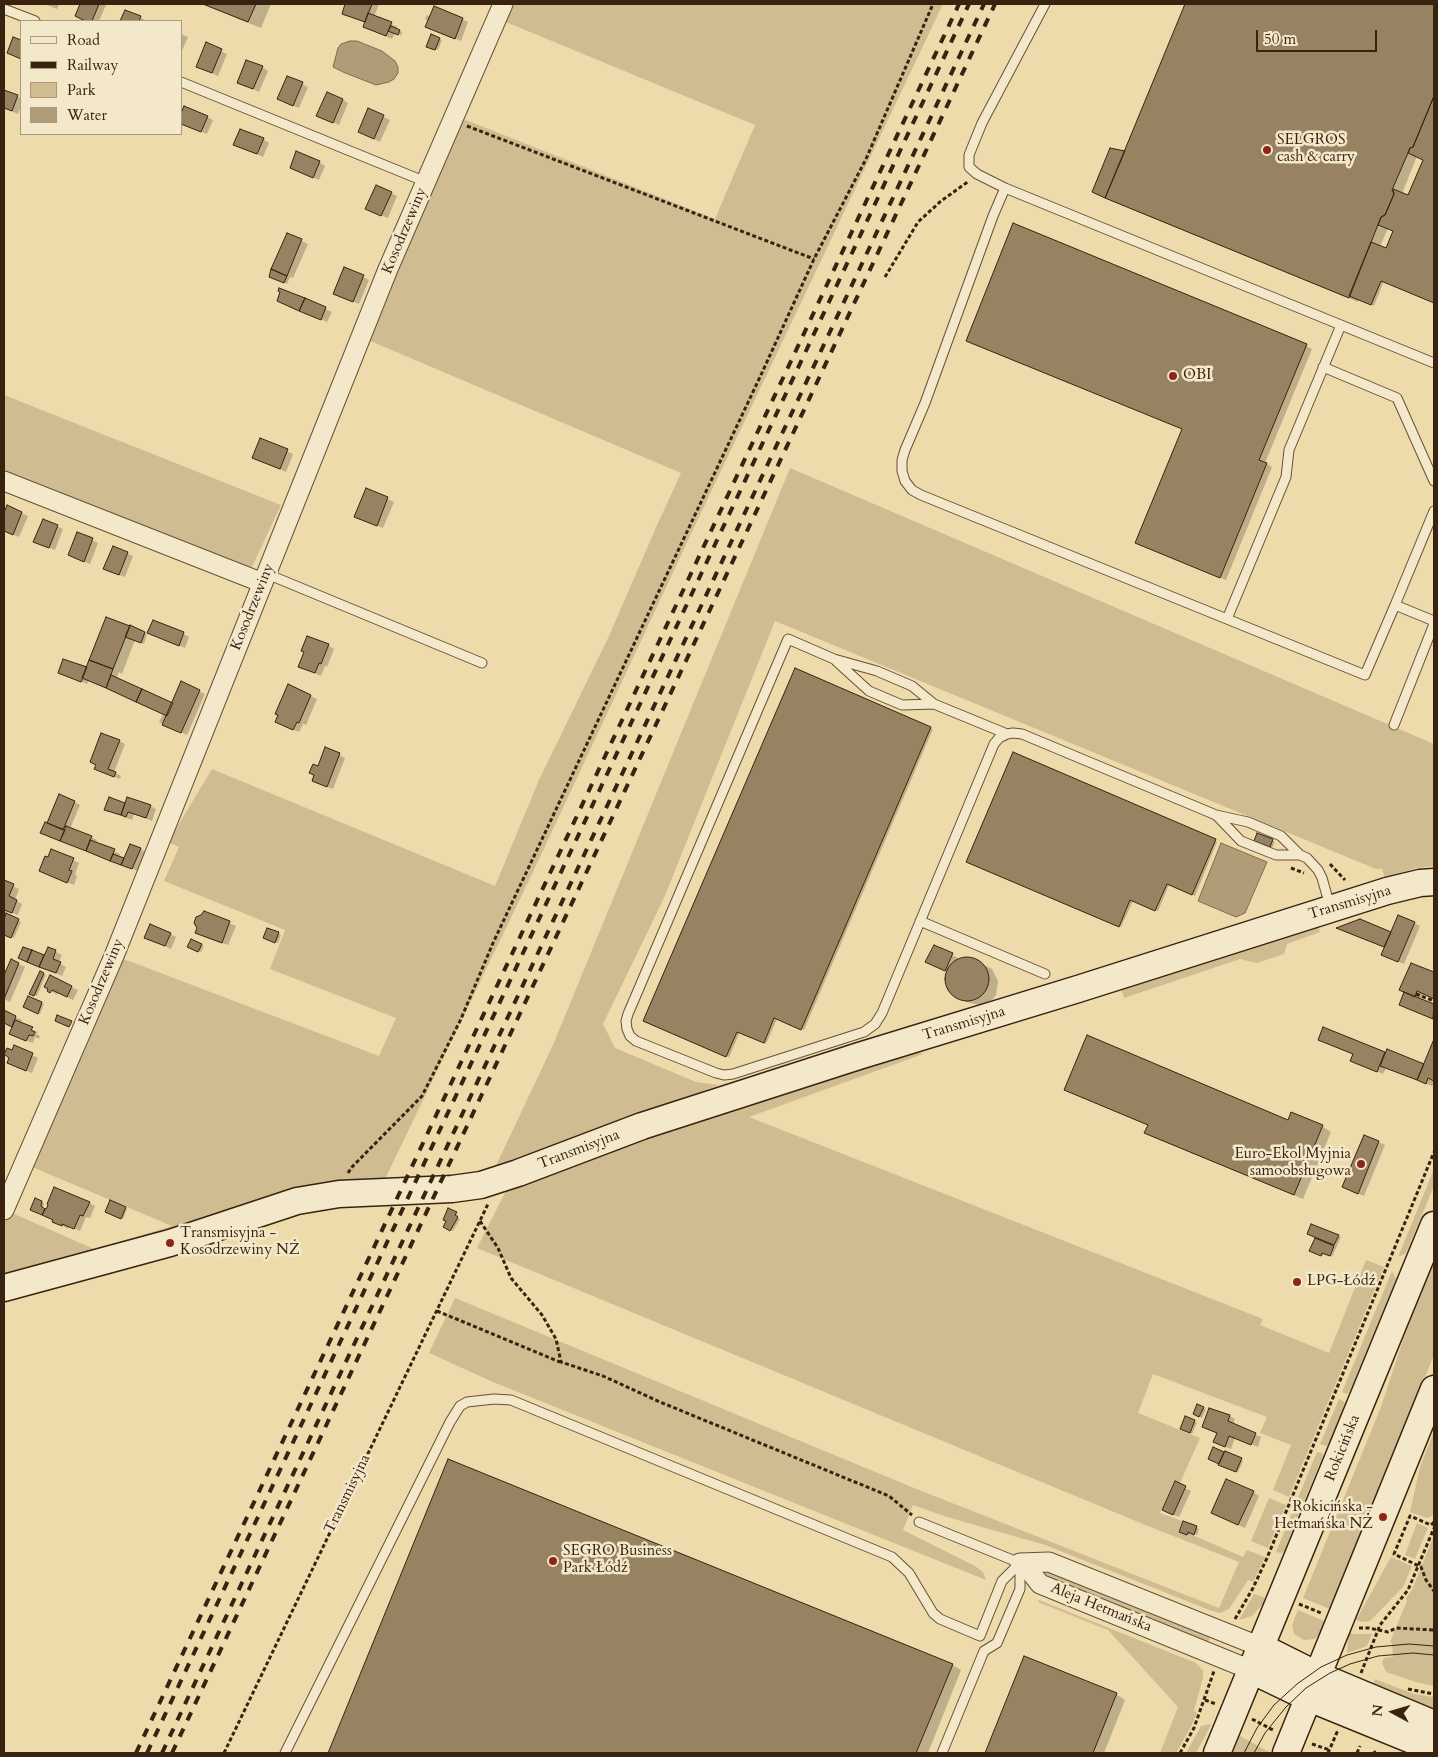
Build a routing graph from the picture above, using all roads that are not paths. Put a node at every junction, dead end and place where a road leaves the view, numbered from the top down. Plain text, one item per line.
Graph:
1 (503, 4) edge
2 (1045, 4) edge
3 (4, 9) edge
4 (32, 20) edge
5 (182, 82) edge
6 (426, 182) junction
7 (1005, 188) junction
8 (1341, 326) junction
9 (1434, 363) edge
10 (1323, 367) junction
11 (4, 481) edge
12 (1434, 481) edge
13 (1434, 511) edge
14 (265, 578) junction
15 (1395, 606) junction
16 (1227, 619) junction
17 (1434, 623) edge
18 (834, 659) junction
19 (482, 663) dead end
20 (934, 704) junction
21 (1394, 725) dead end
22 (1007, 734) junction
23 (1216, 815) junction
24 (1300, 855) junction
25 (1434, 882) edge
26 (1331, 909) junction
27 (920, 920) junction
28 (1045, 974) dead end
29 (4, 1210) edge
30 (1434, 1225) edge
31 (4, 1288) edge
32 (1434, 1389) edge
33 (920, 1522) road end
34 (1020, 1563) junction
35 (980, 1636) junction
36 (1261, 1646) junction
37 (984, 1651) junction
38 (1251, 1670) junction
39 (1313, 1687) junction
40 (1434, 1724) edge
41 (1434, 1749) edge
42 (285, 1753) edge
43 (942, 1753) edge
44 (1217, 1753) edge
45 (1286, 1753) edge

1 - 6 street, Kosodrzewiny
2 - 7 lane
3 - 4 lane
5 - 6 lane
6 - 14 street, Kosodrzewiny
7 - 8 lane
7 - 16 lane
8 - 9 lane
8 - 10 lane
10 - 12 lane
10 - 16 lane
11 - 14 street
13 - 15 lane
14 - 19 lane
14 - 29 street, Kosodrzewiny
15 - 16 lane
15 - 17 lane
17 - 21 lane
18 - 20 lane
18 - 20 lane
18 - 27 lane
20 - 22 lane
22 - 23 lane
22 - 27 lane
23 - 24 lane
23 - 24 lane
24 - 26 lane
25 - 26 street, Transmisyjna
26 - 31 street, Transmisyjna
27 - 28 lane
30 - 36 street, Rokicińska
32 - 39 street
33 - 34 lane
34 - 35 lane
34 - 36 street, Aleja Hetmańska
34 - 37 lane
34 - 38 street, Aleja Hetmańska
35 - 37 lane
35 - 42 lane
36 - 38 street, Rokicińska
36 - 39 street, Aleja Hetmańska
37 - 43 lane
38 - 39 street, Aleja Hetmańska
38 - 44 street, Rokicińska
39 - 40 street, Aleja Hetmańska
39 - 41 street, Aleja Hetmańska
39 - 45 street

